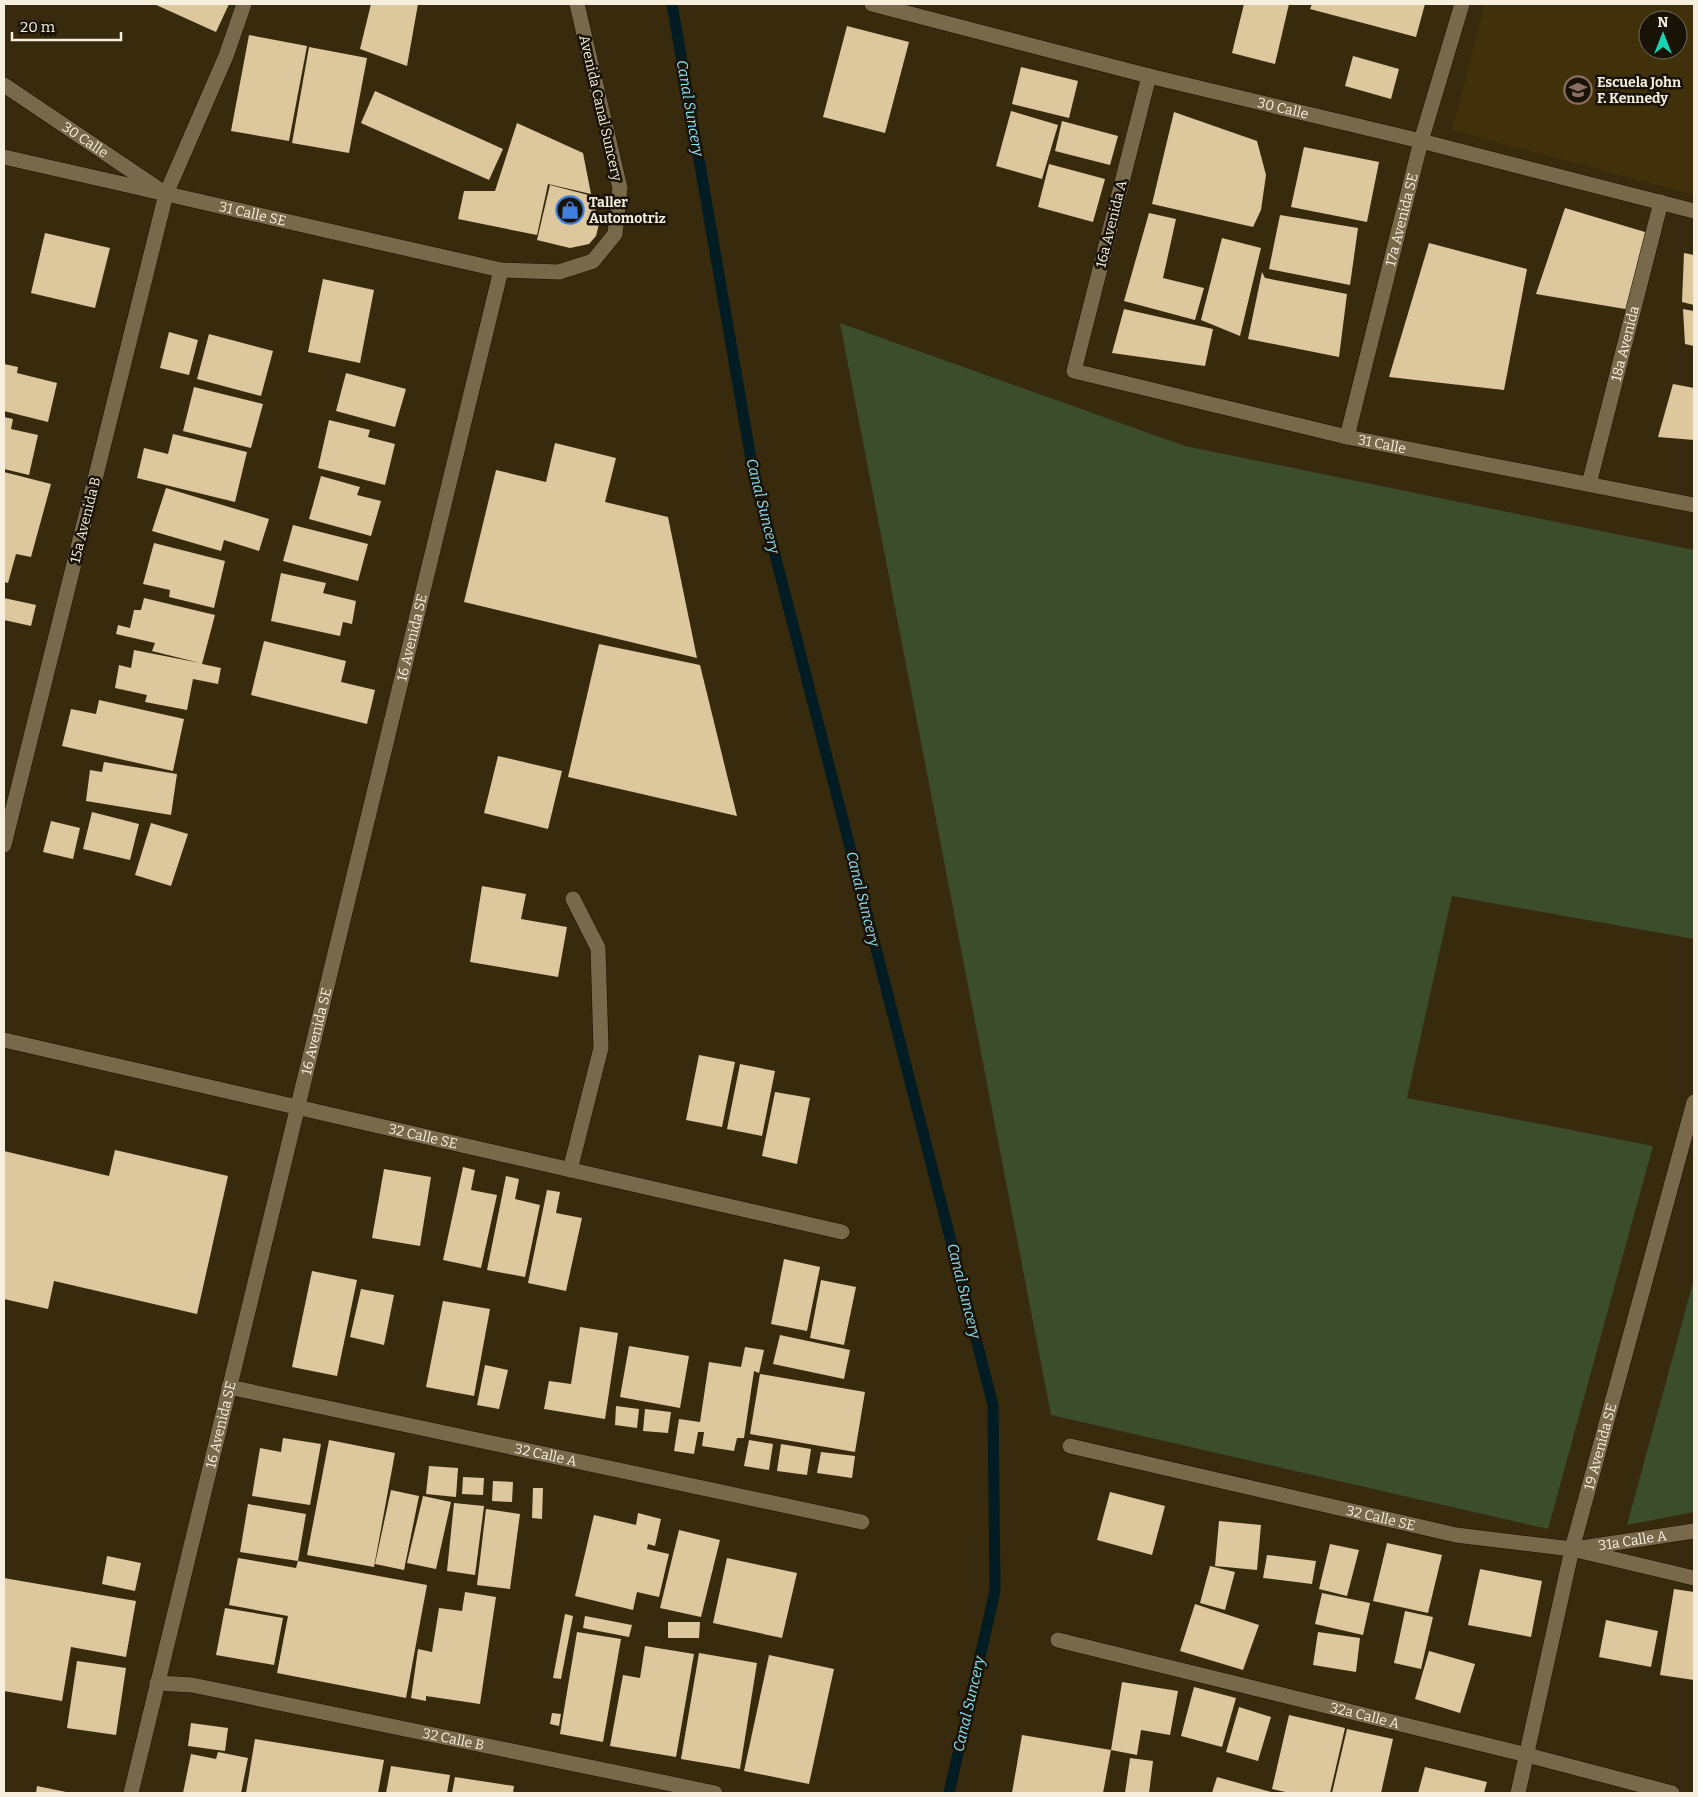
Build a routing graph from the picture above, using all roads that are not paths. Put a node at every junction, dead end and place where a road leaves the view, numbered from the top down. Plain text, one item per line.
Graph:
1 (244, 4) edge
2 (577, 4) edge
3 (872, 4) edge
4 (1462, 4) edge
5 (1149, 76) junction
6 (4, 85) edge
7 (1420, 141) junction
8 (4, 157) edge
9 (166, 194) junction
10 (1661, 202) junction
11 (1694, 211) edge
12 (500, 270) junction
13 (1074, 371) joint
14 (1347, 437) junction
15 (1589, 484) junction
16 (1694, 505) edge
17 (4, 845) edge
18 (573, 899) dead end
19 (4, 1040) edge
20 (1694, 1102) edge
21 (297, 1108) junction
22 (570, 1170) junction
23 (842, 1232) dead end
24 (229, 1386) junction
25 (1070, 1446) dead end
26 (862, 1522) dead end
27 (1694, 1531) edge
28 (1572, 1549) junction
29 (1694, 1578) edge
30 (1058, 1640) dead end
31 (158, 1683) junction
32 (1527, 1755) junction
33 (131, 1793) edge
34 (715, 1793) edge
35 (1518, 1793) edge
36 (1672, 1793) edge

1 - 9 street, 15a Avenida B
2 - 12 street, Avenida Canal Suncery
3 - 5 street, 30 Calle
4 - 7 street, 17a Avenida SE
5 - 7 street, 30 Calle
5 - 13 street, 16a Avenida A
6 - 9 street, 30 Calle
7 - 10 street, 30 Calle
7 - 14 street, 17a Avenida SE
8 - 9 street, 31 Calle SE
9 - 12 street, 31 Calle SE
9 - 17 street, 15a Avenida B
10 - 11 street, 30 Calle
10 - 15 street, 18a Avenida
12 - 21 street, 16 Avenida SE
13 - 14 street, 31 Calle
14 - 15 street, 31 Calle
15 - 16 street, 31 Calle
18 - 22 street
19 - 21 street, 32 Calle SE
20 - 28 street, 19 Avenida SE
21 - 22 street, 32 Calle SE
21 - 24 street, 16 Avenida SE
22 - 23 street, 32 Calle SE
24 - 26 street, 32 Calle A
24 - 31 street, 16 Avenida SE
25 - 28 street, 32 Calle SE
27 - 28 street, 31a Calle A
28 - 29 street, 32 Calle SE
28 - 32 street, 19 Avenida SE
30 - 32 street, 32a Calle A
31 - 33 street, 16 Avenida SE
31 - 34 street, 32 Calle B
32 - 35 street, 19 Avenida SE
32 - 36 street, 32a Calle A

